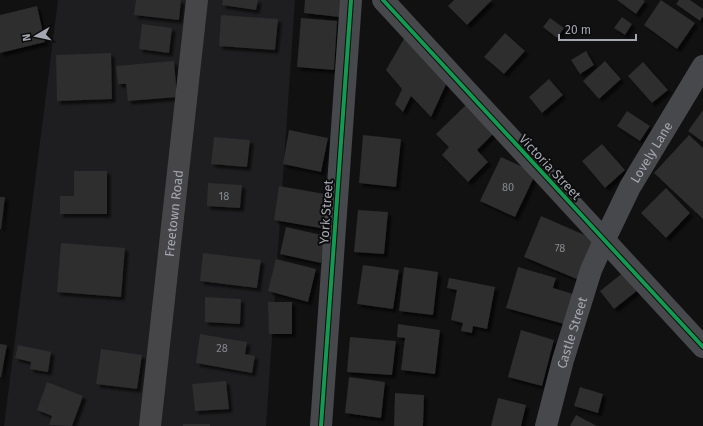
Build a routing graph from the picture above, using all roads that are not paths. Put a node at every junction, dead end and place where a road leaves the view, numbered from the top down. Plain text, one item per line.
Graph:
1 (197, 0) edge
2 (351, 0) edge
3 (383, 0) edge
4 (703, 66) edge
5 (604, 241) junction
6 (703, 347) edge
7 (150, 426) edge
8 (321, 426) edge
9 (546, 426) edge

1 - 7 main road, Freetown Road
2 - 8 street, York Street
3 - 5 street, Victoria Street
4 - 5 street, Lovely Lane
5 - 6 street, Victoria Street
5 - 9 street, Castle Street

